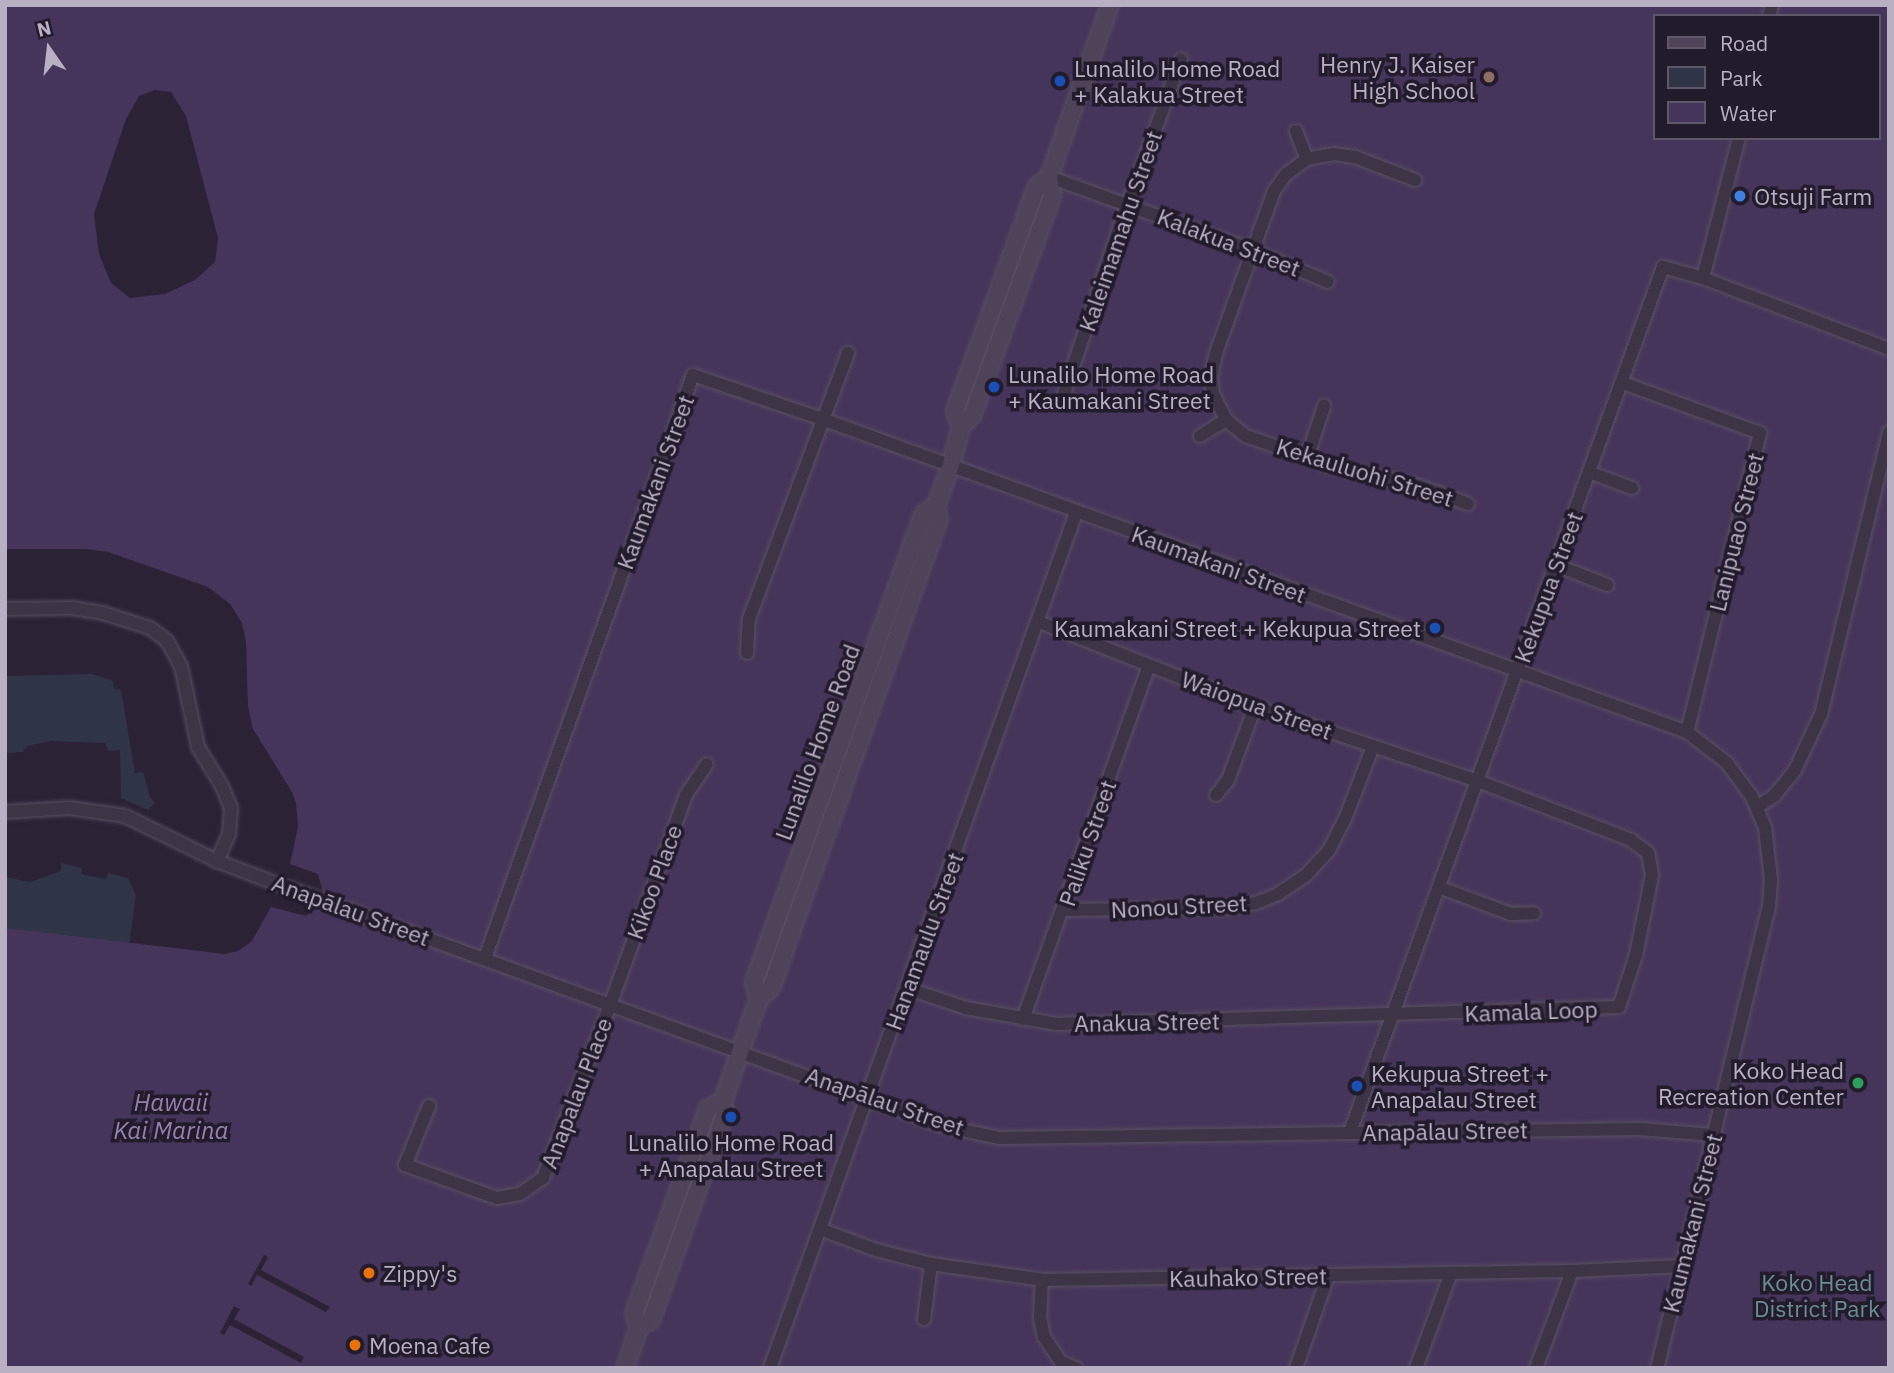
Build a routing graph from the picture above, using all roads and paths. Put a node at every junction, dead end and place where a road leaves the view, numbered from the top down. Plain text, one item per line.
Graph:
1 (1110, 5) edge
2 (1181, 60) dead end
3 (1296, 131) dead end
4 (1738, 140) edge
5 (1307, 159) junction
6 (1049, 177) junction
7 (1415, 180) dead end
8 (1127, 204) junction
9 (1252, 250) junction
10 (1703, 278) junction
11 (1328, 282) dead end
12 (1889, 349) edge
13 (848, 353) dead end
14 (1623, 383) junction
15 (1061, 403) dead end
16 (1324, 406) dead end
17 (822, 419) junction
18 (1226, 420) junction
19 (1889, 432) edge
20 (1200, 436) dead end
21 (1307, 458) junction
22 (951, 465) junction
23 (1589, 472) junction
24 (1632, 488) dead end
25 (1468, 504) dead end
26 (1076, 513) junction
27 (1556, 565) junction
28 (1607, 585) dead end
29 (5, 609) edge
30 (1039, 622) junction
31 (747, 653) dead end
32 (1149, 666) junction
33 (1518, 671) junction
34 (1255, 707) junction
35 (1687, 732) junction
36 (1373, 746) junction
37 (707, 764) dead end
38 (1478, 782) junction
39 (1216, 795) dead end
40 (1757, 807) junction
41 (5, 812) edge
42 (218, 861) junction
43 (1441, 888) junction
44 (1064, 910) junction
45 (1534, 913) dead end
46 (485, 958) junction
47 (906, 988) junction
48 (610, 1005) junction
49 (1393, 1016) junction
50 (1023, 1019) junction
51 (740, 1050) junction
52 (869, 1097) junction
53 (429, 1106) dead end
54 (1350, 1132) junction
55 (1713, 1135) junction
56 (820, 1229) junction
57 (931, 1264) junction
58 (1683, 1266) junction
59 (1572, 1271) junction
60 (1451, 1273) junction
61 (1328, 1276) junction
62 (1042, 1280) junction
63 (924, 1319) dead end
64 (625, 1368) edge
65 (771, 1368) edge
66 (1076, 1368) edge
67 (1296, 1368) edge
68 (1416, 1368) edge
69 (1536, 1368) edge
70 (1657, 1368) edge

1 - 6 main road, Lunalilo Home Road
2 - 8 street, Kaleimamahu Street
3 - 5 street
4 - 10 street
5 - 7 street
5 - 9 street
6 - 8 street, Kalakua Street
6 - 22 main road, Lunalilo Home Road
8 - 9 street, Kalakua Street
8 - 15 street, Kaleimamahu Street
9 - 11 street, Kalakua Street
9 - 18 street
10 - 12 street, Kekupua Street
10 - 14 street, Kekupua Street
13 - 17 street
14 - 23 street, Kekupua Street
14 - 35 street, Lanipuao Street
16 - 21 street
17 - 22 street, Kaumakani Street
17 - 31 street
17 - 46 street, Kaumakani Street
18 - 20 street
18 - 21 street, Kekauluohi Street
19 - 40 street
21 - 25 street, Kekauluohi Street
22 - 26 street, Kaumakani Street
22 - 51 main road, Lunalilo Home Road
23 - 24 street
23 - 27 street, Kekupua Street
26 - 30 street, Hanamaulu Street
26 - 33 street, Kaumakani Street
27 - 28 street
27 - 33 street, Kekupua Street
29 - 42 street
30 - 32 street, Waiopua Street
30 - 47 street, Hanamaulu Street
32 - 34 street, Waiopua Street
32 - 44 street, Paliku Street
33 - 35 street, Kaumakani Street
33 - 38 street, Kekupua Street
34 - 36 street, Waiopua Street
34 - 39 street
35 - 40 street, Kaumakani Street
36 - 38 street, Waiopua Street
36 - 44 street, Nonou Street
37 - 48 street, Kikoo Place
38 - 43 street, Kekupua Street
38 - 49 street, Kamala Loop
40 - 55 street, Kaumakani Street
41 - 42 street, Anapālau Street
42 - 46 street, Anapālau Street
43 - 45 street
43 - 49 street, Kekupua Street
44 - 50 street, Paliku Street
46 - 48 street, Anapālau Street
47 - 50 street, Anakua Street
47 - 52 street, Hanamaulu Street
48 - 51 street, Anapālau Street
48 - 53 street, Anapalau Place
49 - 50 street, Anakua Street
49 - 54 street, Kekupua Street
51 - 52 street, Anapālau Street
51 - 64 main road, Lunalilo Home Road
52 - 54 street, Anapālau Street
52 - 56 street, Hanamaulu Street
54 - 55 street, Anapālau Street
55 - 58 street, Kaumakani Street
56 - 57 street, Kauhako Street
56 - 65 street, Hanamaulu Street
57 - 62 street, Kauhako Street
57 - 63 street
58 - 59 street, Kauhako Street
58 - 70 street, Kaumakani Street
59 - 60 street, Kauhako Street
59 - 69 street
60 - 61 street, Kauhako Street
60 - 68 street
61 - 62 street, Kauhako Street
61 - 67 street
62 - 66 street

